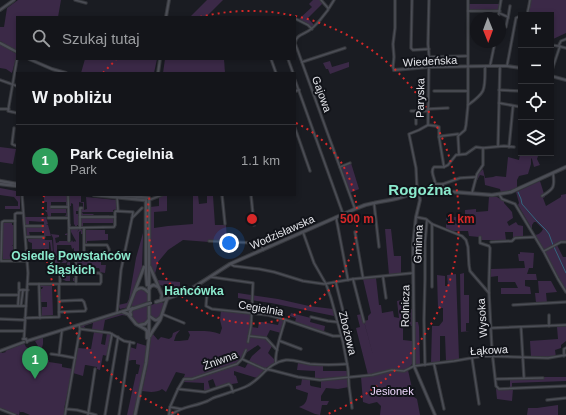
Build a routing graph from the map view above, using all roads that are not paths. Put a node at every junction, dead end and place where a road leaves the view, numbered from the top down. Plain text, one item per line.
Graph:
1 (14, 0) edge
2 (75, 0) edge
3 (169, 0) edge
4 (320, 0) edge
5 (334, 0) edge
6 (395, 0) edge
7 (412, 0) edge
8 (429, 0) edge
9 (468, 0) edge
10 (501, 0) edge
11 (530, 0) edge
12 (86, 3) dead end
13 (510, 6) dead end
14 (329, 8) junction
15 (0, 10) edge
16 (468, 11) junction
17 (499, 12) joint
18 (528, 12) edge
19 (506, 15) edge
20 (166, 16) edge
21 (518, 17) edge
22 (508, 18) junction
23 (296, 19) dead end
24 (506, 27) dead end
25 (312, 29) junction
26 (296, 38) edge
27 (566, 39) edge
28 (0, 43) edge
29 (554, 45) edge
30 (296, 46) edge
31 (559, 46) junction
32 (345, 48) dead end
33 (493, 48) edge
34 (566, 48) edge
35 (429, 49) junction
36 (16, 51) edge
37 (468, 56) junction
38 (429, 57) junction
39 (17, 60) edge
40 (31, 60) edge
41 (160, 60) edge
42 (271, 60) edge
43 (288, 60) edge
44 (302, 62) junction
45 (554, 64) edge
46 (486, 66) junction
47 (490, 66) junction
48 (500, 66) junction
49 (508, 66) junction
50 (429, 67) junction
51 (467, 67) junction
52 (518, 68) edge
53 (394, 70) joint
54 (15, 72) joint
55 (62, 72) edge
56 (158, 72) edge
57 (276, 72) edge
58 (292, 72) edge
59 (554, 76) edge
60 (0, 80) edge
61 (566, 80) edge
62 (296, 82) edge
63 (13, 85) junction
64 (16, 86) edge
65 (299, 90) junction
66 (499, 90) junction
67 (296, 91) edge
68 (434, 91) dead end
69 (467, 91) junction
70 (518, 91) edge
71 (499, 103) junction
72 (468, 106) junction
73 (513, 106) junction
74 (518, 107) edge
75 (0, 108) edge
76 (448, 108) dead end
77 (9, 109) junction
78 (428, 110) junction
79 (411, 111) dead end
80 (416, 111) junction
81 (16, 113) edge
82 (416, 124) dead end
83 (428, 125) junction
84 (14, 128) dead end
85 (296, 131) edge
86 (460, 134) junction
87 (439, 137) junction
88 (16, 146) edge
89 (498, 146) junction
90 (509, 146) junction
91 (514, 147) dead end
92 (483, 148) junction
93 (458, 154) junction
94 (350, 163) dead end
95 (340, 167) junction
96 (444, 167) junction
97 (566, 167) edge
98 (310, 171) dead end
99 (553, 173) junction
100 (476, 177) junction
101 (0, 183) edge
102 (434, 184) junction
103 (443, 184) junction
104 (16, 185) edge
105 (418, 191) junction
106 (430, 191) junction
107 (443, 192) junction
108 (472, 194) junction
109 (499, 194) junction
110 (22, 196) edge
111 (68, 196) edge
112 (118, 196) edge
113 (160, 196) edge
114 (222, 196) edge
115 (251, 196) edge
116 (542, 196) dead end
117 (147, 197) edge
118 (138, 198) junction
119 (374, 203) junction
120 (51, 207) dead end
121 (68, 207) junction
122 (146, 207) junction
123 (82, 208) dead end
124 (142, 208) dead end
125 (355, 209) junction
126 (118, 211) junction
127 (23, 213) junction
128 (343, 214) junction
129 (80, 217) junction
130 (115, 217) junction
131 (336, 217) junction
132 (416, 217) junction
133 (48, 218) dead end
134 (68, 218) junction
135 (132, 218) junction
136 (427, 220) junction
137 (15, 221) junction
138 (225, 224) dead end
139 (432, 224) junction
140 (254, 225) dead end
141 (24, 226) junction
142 (43, 226) dead end
143 (69, 228) junction
144 (80, 228) junction
145 (84, 228) junction
146 (302, 232) junction
147 (355, 232) dead end
148 (25, 237) junction
149 (44, 237) dead end
150 (480, 237) dead end
151 (535, 237) junction
152 (69, 241) dead end
153 (209, 241) dead end
154 (491, 242) dead end
155 (566, 242) edge
156 (85, 245) junction
157 (379, 247) dead end
158 (263, 250) junction
159 (544, 252) junction
160 (72, 256) dead end
161 (84, 257) junction
162 (77, 260) junction
163 (15, 261) junction
164 (28, 261) junction
165 (1, 262) edge
166 (147, 262) junction
167 (230, 264) junction
168 (60, 268) dead end
169 (76, 273) junction
170 (413, 273) junction
171 (211, 276) junction
172 (383, 276) junction
173 (363, 278) junction
174 (353, 279) junction
175 (348, 280) junction
176 (335, 282) junction
177 (19, 283) dead end
178 (28, 284) junction
179 (40, 284) junction
180 (59, 284) junction
181 (76, 284) junction
182 (326, 284) junction
183 (195, 287) junction
184 (432, 287) dead end
185 (158, 288) junction
186 (20, 290) junction
187 (23, 290) junction
188 (28, 290) junction
189 (135, 291) junction
190 (148, 291) junction
191 (566, 292) edge
192 (489, 293) junction
193 (0, 295) edge
194 (18, 295) junction
195 (162, 295) junction
196 (167, 298) junction
197 (386, 298) dead end
198 (161, 300) junction
199 (59, 301) junction
200 (566, 302) edge
201 (18, 305) junction
202 (21, 305) junction
203 (164, 305) junction
204 (513, 305) dead end
205 (0, 306) edge
206 (26, 306) junction
207 (131, 309) junction
208 (59, 312) junction
209 (123, 312) junction
210 (117, 313) junction
211 (252, 313) junction
212 (549, 315) dead end
213 (162, 316) junction
214 (311, 317) dead end
215 (40, 318) junction
216 (132, 318) junction
217 (149, 318) junction
218 (0, 319) edge
219 (25, 319) junction
220 (286, 320) junction
221 (337, 322) junction
222 (364, 322) dead end
223 (184, 323) dead end
224 (79, 325) junction
225 (139, 325) junction
226 (566, 325) edge
227 (549, 326) junction
228 (521, 327) junction
229 (492, 328) junction
230 (80, 329) junction
231 (62, 330) junction
232 (0, 331) edge
233 (24, 332) junction
234 (112, 334) junction
235 (349, 335) dead end
236 (249, 336) junction
237 (341, 336) junction
238 (118, 337) junction
239 (149, 338) junction
240 (25, 340) junction
241 (280, 341) junction
242 (130, 342) junction
243 (248, 342) dead end
244 (134, 343) dead end
245 (148, 344) junction
246 (566, 348) edge
247 (301, 349) dead end
248 (246, 350) dead end
249 (277, 350) junction
250 (0, 351) edge
251 (51, 354) dead end
252 (59, 355) junction
253 (565, 355) edge
254 (493, 356) junction
255 (523, 357) junction
256 (75, 358) junction
257 (472, 358) junction
258 (242, 359) junction
259 (107, 360) dead end
260 (276, 363) junction
261 (347, 364) junction
262 (434, 364) junction
263 (425, 365) junction
264 (414, 366) junction
265 (95, 369) dead end
266 (267, 369) junction
267 (349, 377) junction
268 (524, 378) junction
269 (543, 378) dead end
270 (496, 379) junction
271 (566, 386) edge
272 (178, 389) junction
273 (233, 392) junction
274 (566, 398) edge
275 (547, 400) dead end
276 (479, 404) dead end
277 (170, 407) junction
278 (352, 408) dead end
279 (0, 409) edge
280 (66, 409) junction
281 (181, 409) junction
282 (444, 409) dead end
283 (88, 414) edge
284 (15, 415) edge
285 (65, 415) edge
286 (96, 415) edge
287 (105, 415) edge
288 (119, 415) edge
289 (135, 415) edge
290 (170, 415) edge
291 (435, 415) edge

1 - 15 street
2 - 12 street
3 - 20 street
4 - 14 street
5 - 14 street, Gajowa
6 - 53 street
7 - 35 street
8 - 35 street, Paryska
9 - 16 street
10 - 17 street
11 - 18 street
13 - 22 street
14 - 25 street, Gajowa
16 - 17 street
16 - 37 street
19 - 22 street
21 - 49 street
22 - 24 street
23 - 25 street
25 - 26 street, Gajowa
27 - 31 street
28 - 36 street
29 - 31 street
30 - 44 street, Gajowa
31 - 34 street
31 - 45 street
32 - 44 street
33 - 47 street
35 - 38 street, Paryska
37 - 38 street
37 - 51 street
38 - 50 street, Paryska
39 - 54 street
40 - 55 street
41 - 56 street
42 - 57 street
43 - 58 street
44 - 95 street, Gajowa
46 - 47 street, Wiedeńska
46 - 51 street, Wiedeńska
46 - 72 street
47 - 48 street, Wiedeńska
48 - 49 street, Wiedeńska
48 - 66 street
49 - 52 street, Wiedeńska
50 - 51 street, Wiedeńska
50 - 53 street, Wiedeńska
50 - 78 street, Paryska
51 - 69 street
54 - 63 street
59 - 61 street
60 - 63 street
62 - 65 street
63 - 64 street
63 - 77 street
65 - 67 street
65 - 128 street
66 - 70 street
66 - 71 street
68 - 69 street
69 - 72 street
71 - 73 street
71 - 89 street
72 - 86 street
73 - 74 street
73 - 90 street
75 - 77 street
76 - 78 street
77 - 81 street
78 - 80 street
78 - 83 street, Paryska
79 - 80 street
80 - 82 street
83 - 87 street
83 - 105 street
84 - 88 street
85 - 98 street
86 - 87 street
86 - 93 street
87 - 96 street
89 - 90 street
89 - 92 street
90 - 91 street
92 - 93 street
92 - 100 street
93 - 96 street
94 - 95 street
95 - 125 street, Gajowa
96 - 102 street
97 - 99 main road, Wodzisławska
99 - 109 main road, Wodzisławska
99 - 116 street
100 - 103 street
100 - 108 street
101 - 104 main road
102 - 103 street
102 - 106 street
103 - 107 street
105 - 106 main road, Wodzisławska
105 - 119 main road, Wodzisławska
105 - 132 street, Rolnicza
106 - 107 main road, Wodzisławska
107 - 108 main road, Wodzisławska
108 - 109 main road, Wodzisławska
109 - 151 street
110 - 127 street
111 - 121 street
112 - 118 main road
112 - 126 street
113 - 117 street
114 - 138 street
115 - 140 street
117 - 118 main road
117 - 118 street
117 - 122 main road
117 - 166 main road
118 - 122 main road
119 - 125 main road, Wodzisławska
119 - 157 street
120 - 121 street
121 - 134 street
122 - 166 main road
123 - 129 street
124 - 135 street
125 - 128 main road, Wodzisławska
126 - 130 street
126 - 135 street
127 - 137 street
127 - 141 street
128 - 131 main road, Wodzisławska
129 - 130 street
129 - 144 street
130 - 145 street
131 - 146 main road, Wodzisławska
131 - 175 street
132 - 136 street, Wysoka
132 - 170 street, Rolnicza
133 - 134 street
134 - 143 street
135 - 210 street
136 - 139 street, Wysoka
136 - 263 street, Gminna
137 - 163 street
137 - 165 street
139 - 184 street
139 - 192 street, Wysoka
141 - 142 street
141 - 148 street
143 - 144 street
143 - 152 street
144 - 145 street
145 - 156 street
146 - 158 main road, Wodzisławska
146 - 182 street, Zbożowa
147 - 173 street
148 - 149 street
148 - 164 street
150 - 192 street
151 - 154 street
151 - 159 street
153 - 158 street
155 - 159 street
156 - 161 street
156 - 161 street
158 - 167 main road, Wodzisławska
159 - 191 street
160 - 162 street
161 - 162 street
162 - 169 street
163 - 164 street
163 - 165 street
164 - 178 street
166 - 185 main road
166 - 189 main road
166 - 190 main road
167 - 171 main road, Wodzisławska
167 - 182 street
168 - 180 street
169 - 181 street
169 - 181 street
170 - 172 street
170 - 264 street, Rolnicza
171 - 183 main road, Wodzisławska
171 - 211 street
172 - 173 street
172 - 197 street
173 - 174 street
174 - 175 street
174 - 222 street
175 - 176 street
176 - 182 street
176 - 235 street
177 - 186 street
178 - 179 street
178 - 188 street
179 - 180 street
179 - 215 street
180 - 181 street
180 - 199 street
182 - 221 street, Zbożowa
183 - 196 main road, Wodzisławska
183 - 211 street, Cegielnia
185 - 190 main road
185 - 195 main road
186 - 187 street
186 - 194 street
187 - 188 street
187 - 202 street
188 - 206 street
189 - 190 main road
189 - 207 main road
190 - 217 main road
192 - 229 street, Wysoka
193 - 194 street
194 - 201 street
195 - 196 main road
195 - 198 main road
196 - 198 main road, Wodzisławska
196 - 203 main road
198 - 203 main road
198 - 207 main road, Wodzisławska, bridge
199 - 208 street
199 - 208 street
200 - 204 street
201 - 202 street
201 - 205 street
202 - 206 street
203 - 213 main road
206 - 219 street
207 - 209 street, Wodzisławska
207 - 210 street, Wodzisławska
207 - 216 main road
208 - 215 street
209 - 210 street, Wodzisławska
209 - 216 main road
210 - 224 street, Wodzisławska
211 - 220 street, Cegielnia
211 - 236 street
212 - 227 street
213 - 217 main road
213 - 223 street
213 - 239 main road
214 - 221 street
215 - 219 street
216 - 225 main road
217 - 225 main road
217 - 239 main road
218 - 219 street
219 - 233 street
220 - 237 street, Cegielnia
220 - 241 street
221 - 237 street, Zbożowa
224 - 230 street
224 - 231 street, Wodzisławska
225 - 245 main road
226 - 227 street
227 - 228 street
228 - 229 street
228 - 255 street
229 - 254 street, Wysoka
230 - 234 street
230 - 256 street
231 - 240 street, Wodzisławska
231 - 252 street
232 - 233 street
233 - 240 street
234 - 238 street
234 - 259 street
236 - 243 street
236 - 249 street
237 - 261 street, Zbożowa
238 - 242 street
238 - 287 street
239 - 245 main road
240 - 250 street, Wodzisławska
241 - 247 street
241 - 249 street
242 - 244 street
242 - 288 street
245 - 289 main road
246 - 253 street
248 - 258 street
249 - 260 street
251 - 252 street
252 - 256 street
253 - 255 street, Łąkowa
254 - 255 street, Łąkowa
254 - 257 street, Łąkowa
254 - 270 street, Wysoka
255 - 268 street
256 - 280 street
257 - 262 street, Łąkowa
257 - 276 street
258 - 266 street, Żniwna
258 - 272 street, Żniwna
260 - 261 street
260 - 266 street
261 - 267 street, Zbożowa
262 - 263 street, Łąkowa
262 - 282 street
263 - 264 street, Łąkowa
264 - 267 street
264 - 291 street, Rolnicza
265 - 283 street
266 - 267 street, Żniwna
266 - 273 street
267 - 278 street, Zbożowa
268 - 269 street
268 - 270 street
270 - 271 street
272 - 273 street
272 - 277 street
273 - 281 street
274 - 275 street
277 - 281 street
277 - 290 street
279 - 284 street
280 - 283 street
280 - 285 street
281 - 290 street
283 - 286 street

